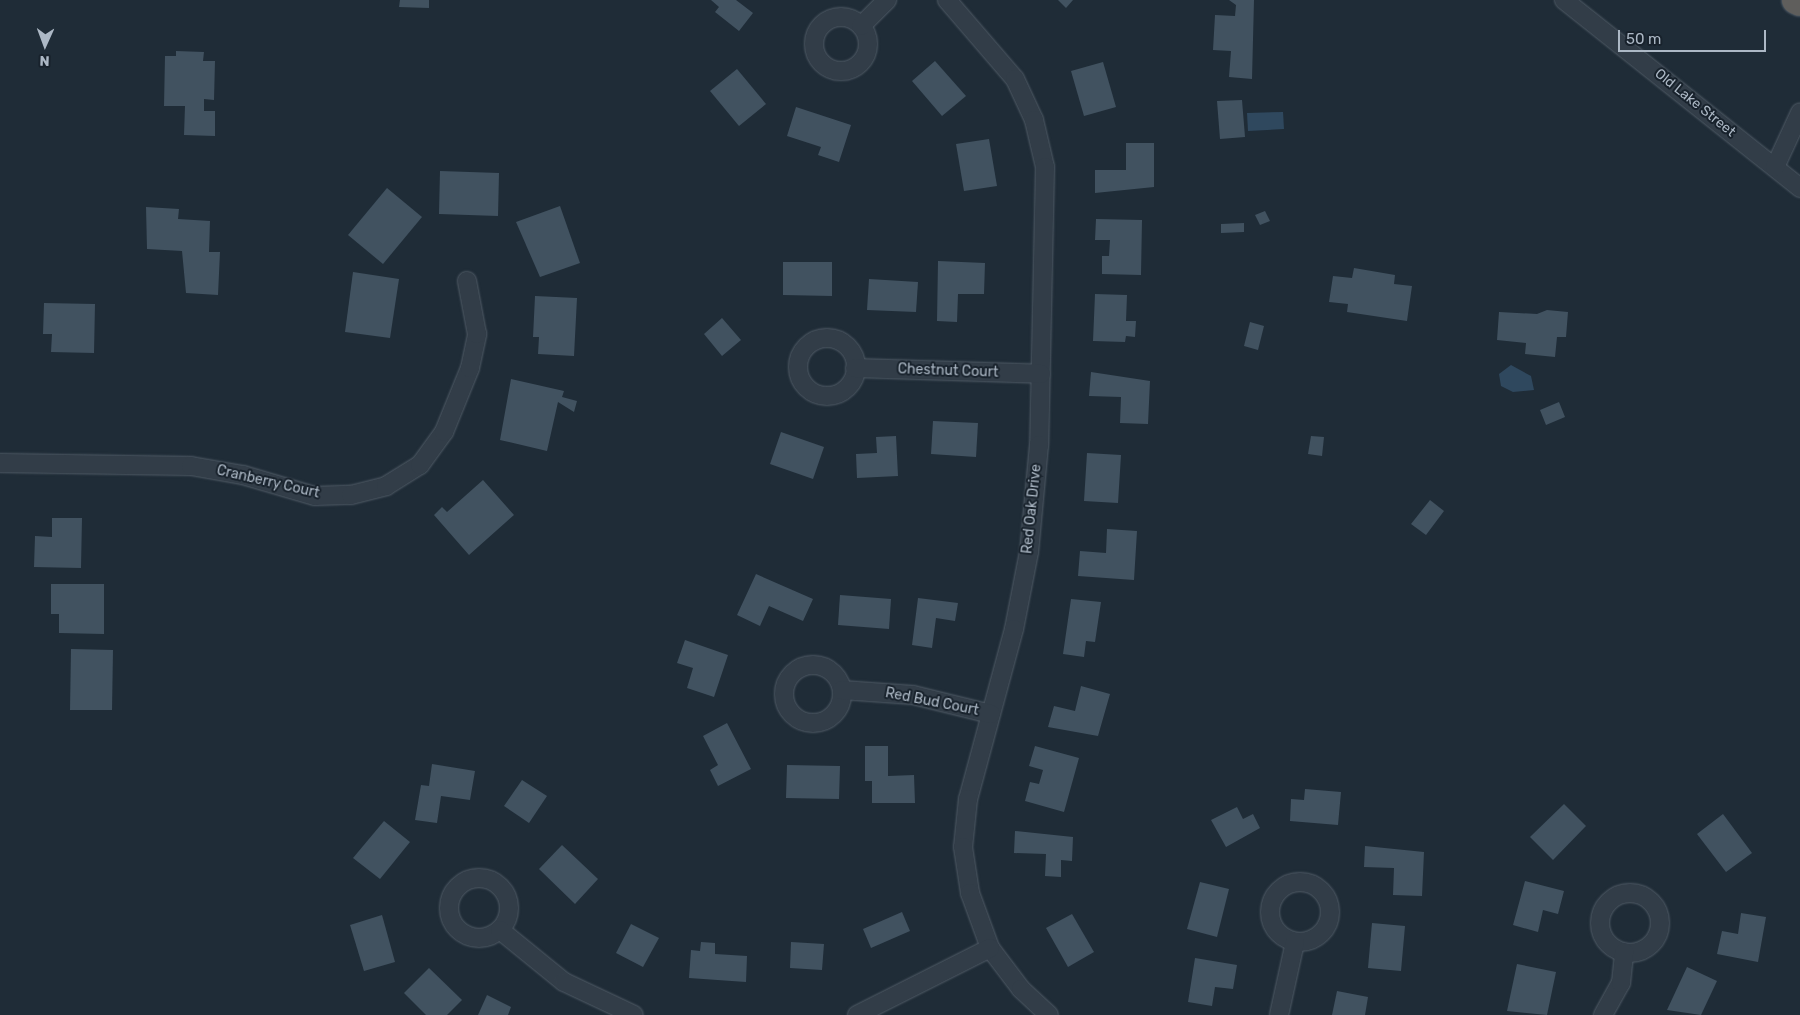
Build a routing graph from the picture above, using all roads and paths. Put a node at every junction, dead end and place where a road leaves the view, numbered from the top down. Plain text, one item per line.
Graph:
1 (887, 0) edge
2 (947, 0) edge
3 (1564, 0) edge
4 (1796, 0) edge
5 (1800, 2) edge
6 (861, 26) dead end
7 (1800, 113) edge
8 (1775, 168) junction
9 (1800, 188) edge
10 (467, 280) dead end
11 (855, 368) dead end
12 (1040, 374) junction
13 (0, 463) edge
14 (842, 690) dead end
15 (991, 714) junction
16 (500, 930) dead end
17 (1295, 942) dead end
18 (990, 948) junction
19 (1624, 952) dead end
20 (634, 1015) edge
21 (857, 1015) edge
22 (1049, 1015) edge
23 (1279, 1015) edge
24 (1603, 1015) edge

1 - 6 street
2 - 12 street, Red Oak Drive
3 - 8 street, Old Lake Street
4 - 5 highway
7 - 8 street
8 - 9 street, Old Lake Street
10 - 13 street, Cranberry Court
11 - 12 street, Chestnut Court
12 - 15 street, Red Oak Drive
14 - 15 street, Red Bud Court
15 - 18 street, Red Oak Drive
16 - 20 street
17 - 23 street
18 - 21 street
18 - 22 street, Red Oak Drive
19 - 24 street

